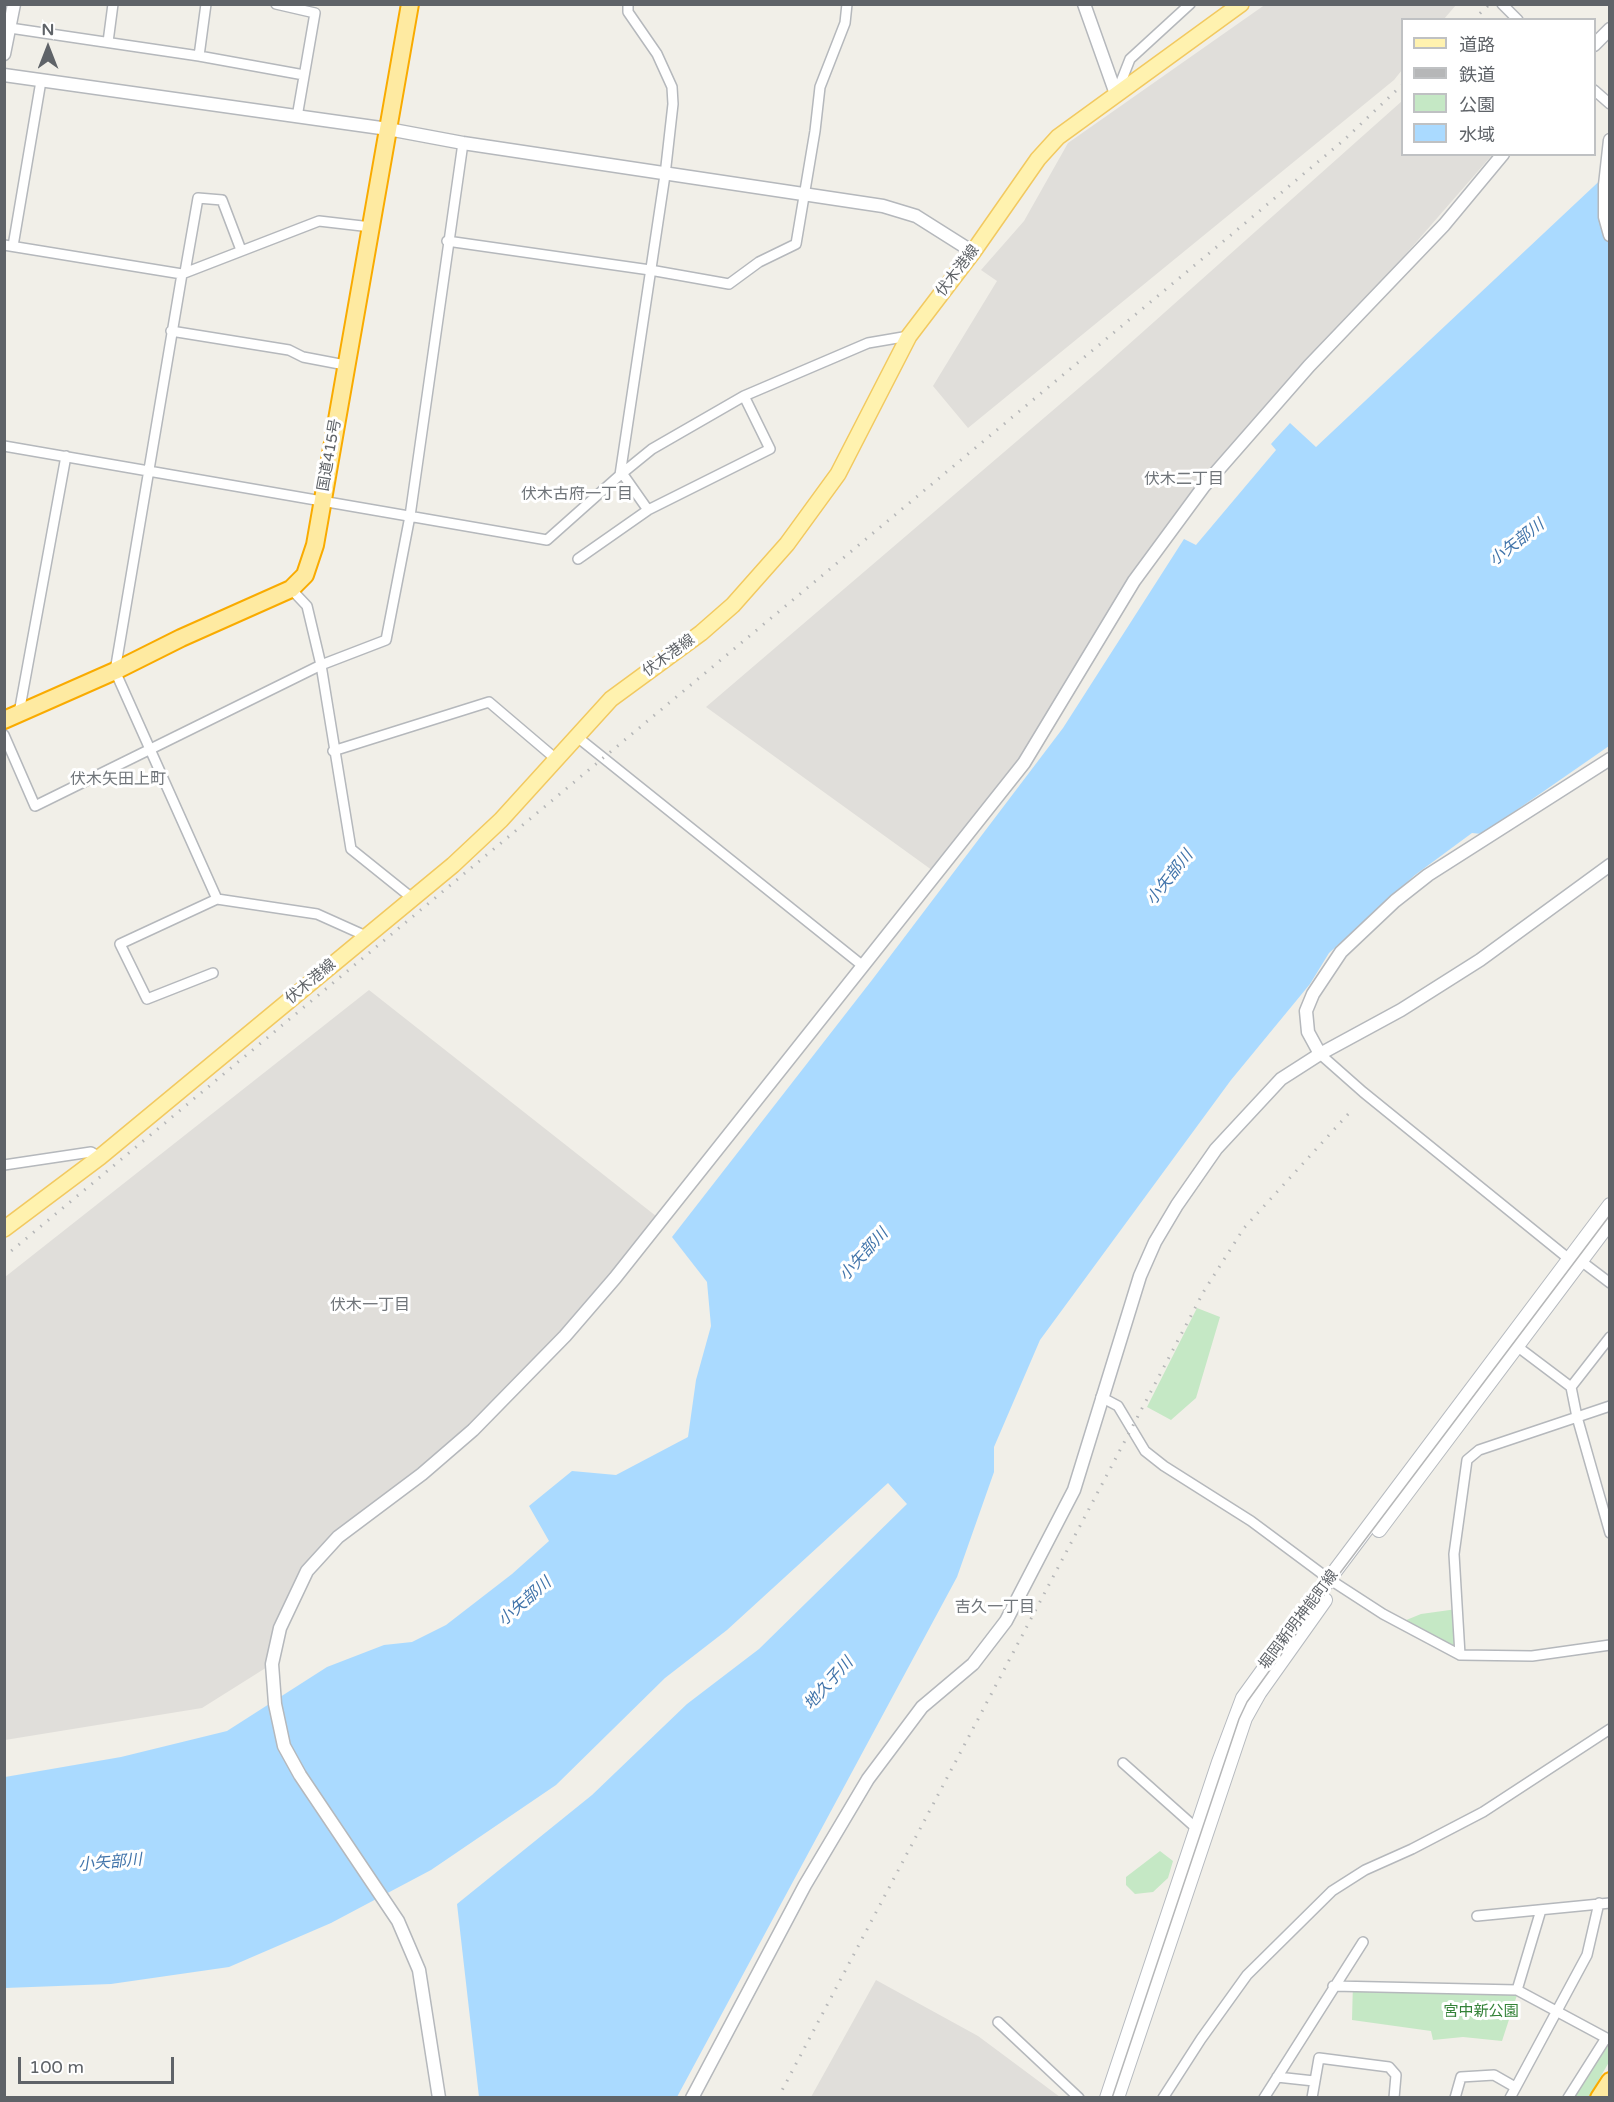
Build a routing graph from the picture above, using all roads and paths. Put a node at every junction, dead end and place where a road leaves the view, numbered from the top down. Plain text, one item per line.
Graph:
1 (14, 4) edge
2 (114, 4) edge
3 (206, 4) edge
4 (276, 4) edge
5 (410, 4) edge
6 (628, 4) edge
7 (848, 4) edge
8 (1083, 4) edge
9 (1190, 4) edge
10 (1241, 4) edge
11 (1502, 4) edge
12 (1516, 18) edge
13 (10, 28) junction
14 (1610, 31) edge
15 (108, 42) junction
16 (1596, 44) edge
17 (4, 54) edge
18 (199, 56) junction
19 (4, 75) edge
20 (304, 75) junction
21 (41, 81) junction
22 (1596, 92) edge
23 (1116, 94) junction
24 (1610, 104) edge
25 (297, 117) junction
26 (388, 129) junction
27 (1610, 140) edge
28 (463, 143) junction
29 (1501, 156) edge
30 (665, 174) junction
31 (804, 195) junction
32 (371, 227) junction
33 (1610, 235) edge
34 (447, 241) junction
35 (9, 245) edge
36 (241, 250) junction
37 (973, 252) junction
38 (650, 270) junction
39 (183, 273) junction
40 (171, 331) junction
41 (909, 336) junction
42 (345, 365) junction
43 (744, 396) junction
44 (4, 446) edge
45 (66, 456) junction
46 (148, 471) junction
47 (621, 474) junction
48 (321, 501) junction
49 (648, 510) junction
50 (410, 516) junction
51 (578, 559) dead end
52 (291, 589) junction
53 (321, 665) junction
54 (115, 671) junction
55 (12, 717) edge
56 (4, 735) edge
57 (576, 736) junction
58 (148, 749) junction
59 (333, 751) junction
60 (556, 759) junction
61 (1610, 759) edge
62 (1606, 868) edge
63 (217, 898) junction
64 (412, 898) junction
65 (366, 936) junction
66 (863, 966) junction
67 (213, 973) dead end
68 (1320, 1054) junction
69 (100, 1158) junction
70 (4, 1165) edge
71 (1610, 1205) edge
72 (1610, 1222) edge
73 (4, 1229) edge
74 (1575, 1260) junction
75 (1610, 1283) edge
76 (1610, 1337) edge
77 (1512, 1343) junction
78 (1570, 1387) junction
79 (1101, 1397) junction
80 (1610, 1406) edge
81 (1577, 1417) junction
82 (1610, 1533) edge
83 (1334, 1581) junction
84 (1610, 1645) edge
85 (1460, 1655) junction
86 (1610, 1729) edge
87 (1123, 1762) dead end
88 (1196, 1828) junction
89 (1604, 1903) edge
90 (1541, 1910) junction
91 (1477, 1916) dead end
92 (1363, 1942) dead end
93 (1333, 1986) junction
94 (1518, 1990) junction
95 (1556, 2010) junction
96 (998, 2022) dead end
97 (1608, 2039) edge
98 (1277, 2077) junction
99 (1314, 2080) junction
100 (1610, 2081) edge
101 (1515, 2087) junction
102 (439, 2097) edge
103 (692, 2097) edge
104 (1079, 2097) edge
105 (1107, 2097) edge
106 (1117, 2097) edge
107 (1163, 2097) edge
108 (1264, 2097) edge
109 (1312, 2097) edge
110 (1394, 2097) edge
111 (1455, 2097) edge
112 (1510, 2097) edge
113 (1568, 2097) edge
114 (1599, 2097) edge

1 - 13 street
2 - 15 street
3 - 18 street
4 - 20 street
5 - 26 highway, 国道415号
6 - 30 street
7 - 31 street
8 - 23 street
9 - 23 street
10 - 23 main road, 伏木港線
11 - 12 street
13 - 15 street
13 - 17 street
14 - 16 street
15 - 18 street
18 - 20 street
19 - 21 street
20 - 25 street
21 - 25 street
21 - 35 street
22 - 24 street
23 - 37 main road, 伏木港線
25 - 26 street
26 - 28 street
26 - 32 highway, 国道415号
27 - 33 street
28 - 30 street
28 - 34 street
29 - 66 street
30 - 31 street
30 - 38 street
31 - 37 street
31 - 38 street
32 - 36 street
32 - 42 highway, 国道415号
34 - 38 street
34 - 50 street
35 - 39 street
36 - 39 street
36 - 39 street
37 - 41 main road, 伏木港線
38 - 47 street
39 - 40 street
40 - 42 street
40 - 46 street
41 - 43 street
41 - 57 main road, 伏木港線
42 - 48 highway, 国道415号
43 - 47 street
43 - 49 street
44 - 45 street
45 - 46 street
45 - 55 street
46 - 48 street
46 - 54 street
47 - 49 street
47 - 50 street
48 - 50 street
48 - 52 highway, 国道415号
49 - 51 street
50 - 53 street
52 - 53 street
52 - 54 highway, 国道415号
53 - 58 street
53 - 59 street
54 - 55 highway, 国道415号
54 - 58 street
56 - 58 street
57 - 60 main road, 伏木港線
57 - 66 street
58 - 63 street
59 - 60 street
59 - 64 street
60 - 64 main road, 伏木港線
61 - 68 street
62 - 68 street
63 - 65 street
63 - 67 street
64 - 65 main road, 伏木港線
65 - 69 main road, 伏木港線
66 - 102 street
68 - 74 street
68 - 79 street
69 - 70 street
69 - 73 main road, 伏木港線
71 - 74 main road, 堀岡新明神能町線
72 - 74 main road, 堀岡新明神能町線
74 - 75 street
74 - 77 main road, 堀岡新明神能町線
76 - 78 street
77 - 78 street
77 - 83 main road, 堀岡新明神能町線
78 - 81 street
79 - 83 street
79 - 103 street
80 - 81 street
81 - 82 street
81 - 85 street
83 - 85 street
83 - 88 main road, 堀岡新明神能町線
83 - 106 main road, 堀岡新明神能町線
84 - 85 street
86 - 107 street
87 - 88 street
88 - 105 main road, 堀岡新明神能町線
89 - 90 street
89 - 95 street
90 - 91 street
90 - 94 street
92 - 93 street
93 - 94 street
93 - 98 street
94 - 95 street
95 - 97 street
95 - 101 street
96 - 104 street
97 - 113 street
98 - 99 street
98 - 108 street
99 - 109 street
99 - 110 street
100 - 114 highway
101 - 111 street
101 - 112 street

